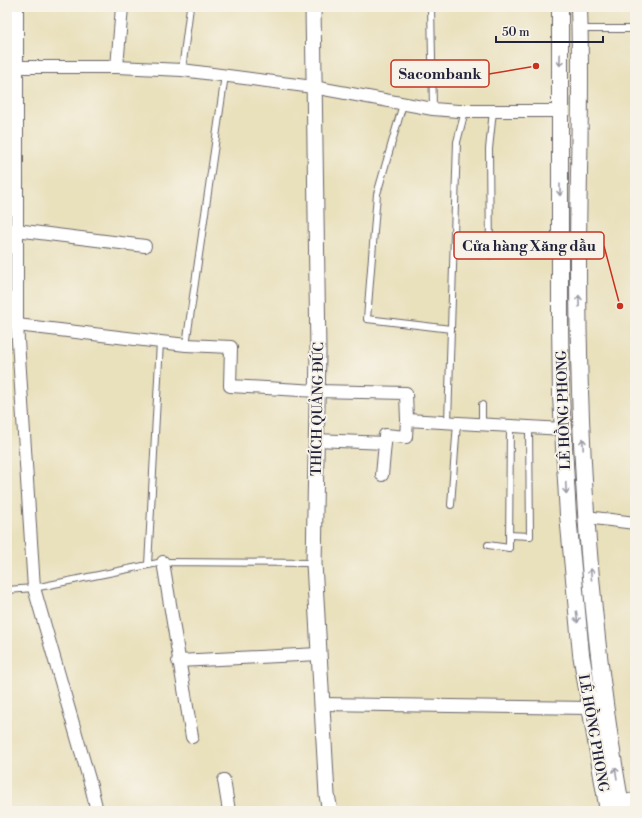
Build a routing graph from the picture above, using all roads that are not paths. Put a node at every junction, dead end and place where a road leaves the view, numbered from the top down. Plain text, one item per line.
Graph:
1 (17, 7) edge
2 (122, 7) edge
3 (190, 7) edge
4 (313, 7) edge
5 (431, 7) edge
6 (560, 7) edge
7 (580, 7) edge
8 (560, 28) junction
9 (580, 29) junction
10 (635, 29) edge
11 (12, 67) edge
12 (118, 67) junction
13 (182, 70) junction
14 (225, 75) junction
15 (313, 87) junction
16 (403, 104) junction
17 (433, 109) junction
18 (465, 111) junction
19 (493, 111) junction
20 (560, 111) junction
21 (16, 230) junction
22 (145, 246) dead end
23 (490, 255) dead end
24 (560, 322) junction
25 (579, 322) junction
26 (17, 325) junction
27 (451, 329) junction
28 (160, 342) junction
29 (186, 345) junction
30 (317, 391) junction
31 (581, 395) junction
32 (562, 396) junction
33 (482, 405) dead end
34 (407, 420) junction
35 (452, 423) junction
36 (482, 424) junction
37 (510, 426) junction
38 (529, 427) junction
39 (563, 429) junction
40 (316, 440) junction
41 (385, 443) junction
42 (382, 475) dead end
43 (451, 505) dead end
44 (586, 517) junction
45 (635, 523) edge
46 (509, 535) junction
47 (488, 546) dead end
48 (163, 562) junction
49 (314, 563) junction
50 (148, 565) junction
51 (34, 588) junction
52 (7, 590) edge
53 (319, 654) junction
54 (178, 661) junction
55 (322, 704) junction
56 (590, 708) junction
57 (192, 737) dead end
58 (224, 780) dead end
59 (621, 806) edge
60 (97, 811) edge
61 (228, 811) edge
62 (330, 811) edge

1 - 11 street
2 - 12 street
3 - 13 lane
4 - 15 street, THÍCH QUẢNG ĐỨC
5 - 17 lane
6 - 8 main road, LÊ HỒNG PHONG
7 - 9 main road, LÊ HỒNG PHONG
8 - 9 main road
8 -> 20 main road, LÊ HỒNG PHONG
9 - 10 lane
25 -> 9 main road, LÊ HỒNG PHONG
11 - 12 street
11 - 21 street
12 - 13 street
13 - 14 street
14 - 15 street
14 - 29 lane
15 - 16 street
15 - 30 street, THÍCH QUẢNG ĐỨC
16 - 17 street
16 - 27 lane
17 - 18 street
18 - 19 street
18 - 27 lane
19 - 20 street
19 - 23 lane
20 -> 24 main road, LÊ HỒNG PHONG
21 - 22 street
21 - 26 street
24 - 25 main road
24 - 32 main road, LÊ HỒNG PHONG
25 - 31 main road, LÊ HỒNG PHONG
26 - 28 street
26 - 51 street
27 - 35 lane
28 - 29 street
28 - 50 lane
29 - 30 street
30 - 34 street
30 - 40 street, THÍCH QUẢNG ĐỨC
31 - 32 main road
44 -> 31 main road, LÊ HỒNG PHONG
32 - 39 main road, LÊ HỒNG PHONG
33 - 36 lane
34 - 35 street
34 - 41 street
35 - 36 street
35 - 43 lane
36 - 37 street
37 - 38 street
37 - 46 lane
38 - 39 street
38 - 46 lane
39 -> 56 main road, LÊ HỒNG PHONG
40 - 41 street
40 - 49 street, THÍCH QUẢNG ĐỨC
41 - 42 street
44 - 45 street
59 -> 44 main road, LÊ HỒNG PHONG
46 - 47 lane
48 - 49 lane
48 - 50 lane
48 - 54 street
49 - 53 street, THÍCH QUẢNG ĐỨC
50 - 51 lane
51 - 52 lane
51 - 60 street
53 - 54 street
53 - 55 street, THÍCH QUẢNG ĐỨC
54 - 57 street
55 - 56 street
55 - 62 street, THÍCH QUẢNG ĐỨC
56 - 59 main road, LÊ HỒNG PHONG
58 - 61 street

